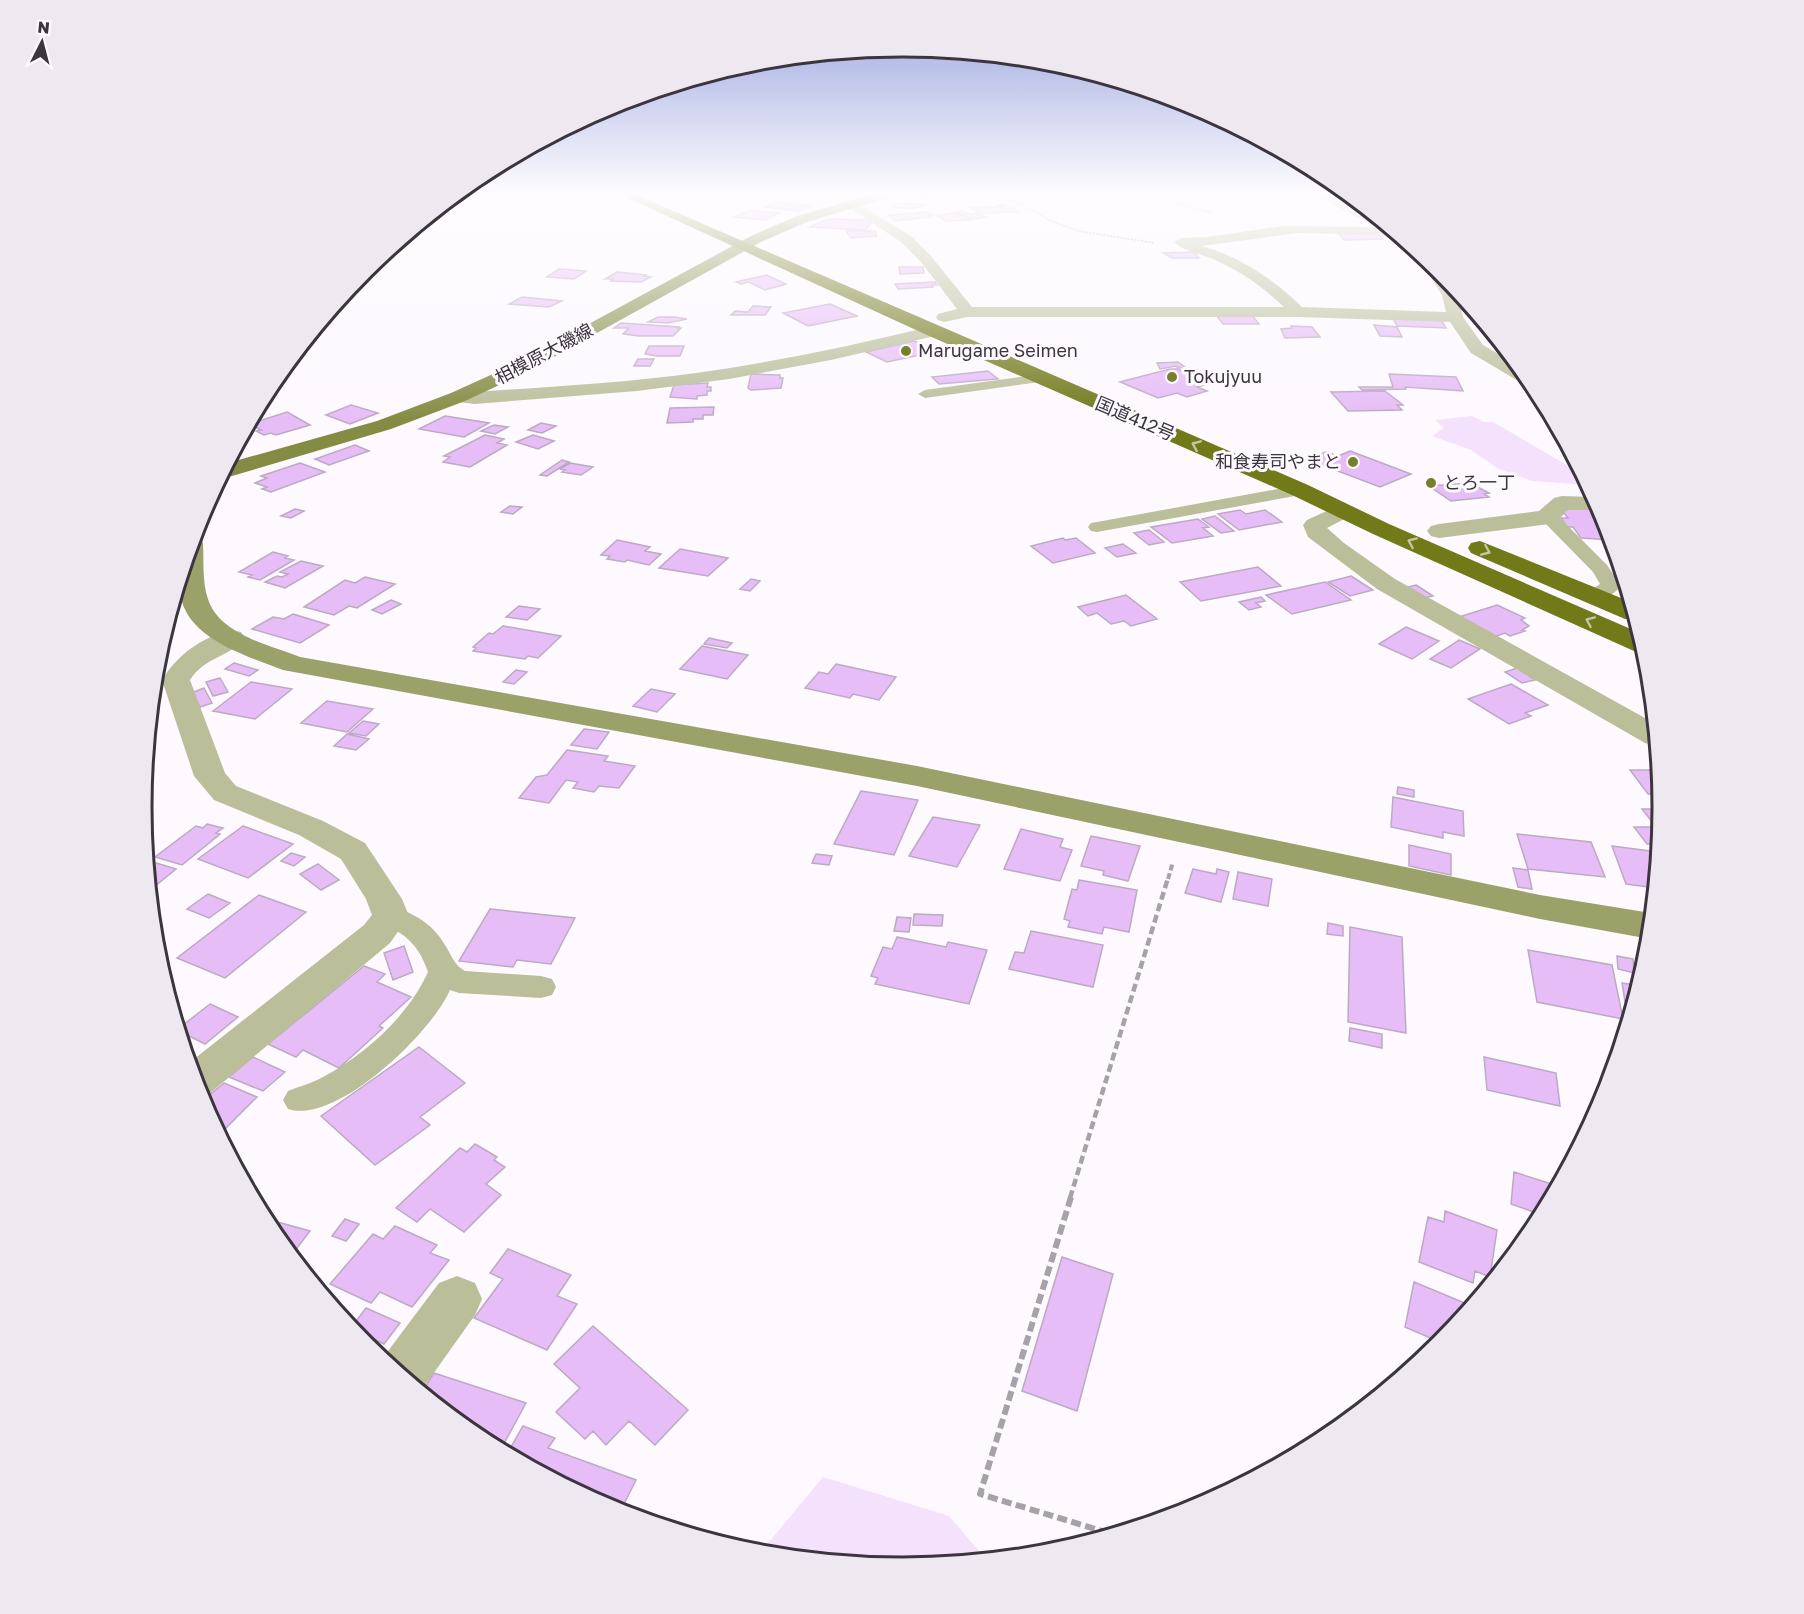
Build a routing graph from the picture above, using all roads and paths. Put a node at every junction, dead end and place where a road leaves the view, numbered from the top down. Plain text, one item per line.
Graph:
1 (702, 269) edge
2 (810, 269) edge
3 (934, 269) edge
4 (1245, 269) edge
5 (1450, 296) edge
6 (967, 312) junction
7 (1298, 312) junction
8 (1455, 317) junction
9 (937, 325) junction
10 (1510, 368) edge
11 (1042, 378) junction
12 (925, 394) dead end
13 (458, 397) junction
14 (232, 469) edge
15 (1300, 490) junction
16 (1588, 504) edge
17 (1377, 506) dead end
18 (1342, 510) junction
19 (1549, 517) junction
20 (1097, 527) dead end
21 (1429, 527) joint
22 (193, 565) edge
23 (1593, 596) junction
24 (1625, 609) edge
25 (231, 638) junction
26 (1633, 640) edge
27 (167, 678) edge
28 (1648, 732) edge
29 (1182, 832) junction
30 (391, 916) junction
31 (1643, 925) edge
32 (443, 972) junction
33 (541, 987) dead end
34 (202, 1075) edge
35 (300, 1101) dead end
36 (457, 1299) dead end
37 (405, 1369) edge
38 (1099, 1530) edge

1 - 13 main road, 相模原大磯線
2 - 9 highway, 国道412号
3 - 6 street
4 - 7 street
5 - 8 street
6 - 7 street
6 - 9 street
7 - 8 street
8 - 10 street
9 - 11 highway, 国道412号
9 - 13 street
9 - 17 highway, 国道412号
11 - 12 lane
15 -> 11 highway, 国道412号
13 - 14 main road, 相模原大磯線
15 - 18 highway, 国道412号
15 - 20 lane
16 - 19 street
26 -> 18 highway, 国道412号
18 - 28 street
19 - 21 street
19 - 23 lane
21 -> 23 highway
22 - 25 street
23 - 24 highway
25 - 27 street
25 - 29 street
27 - 30 street
29 - 31 street
29 - 38 path
30 - 32 lane
30 - 34 street
32 - 33 lane
32 - 35 lane
36 - 37 street

